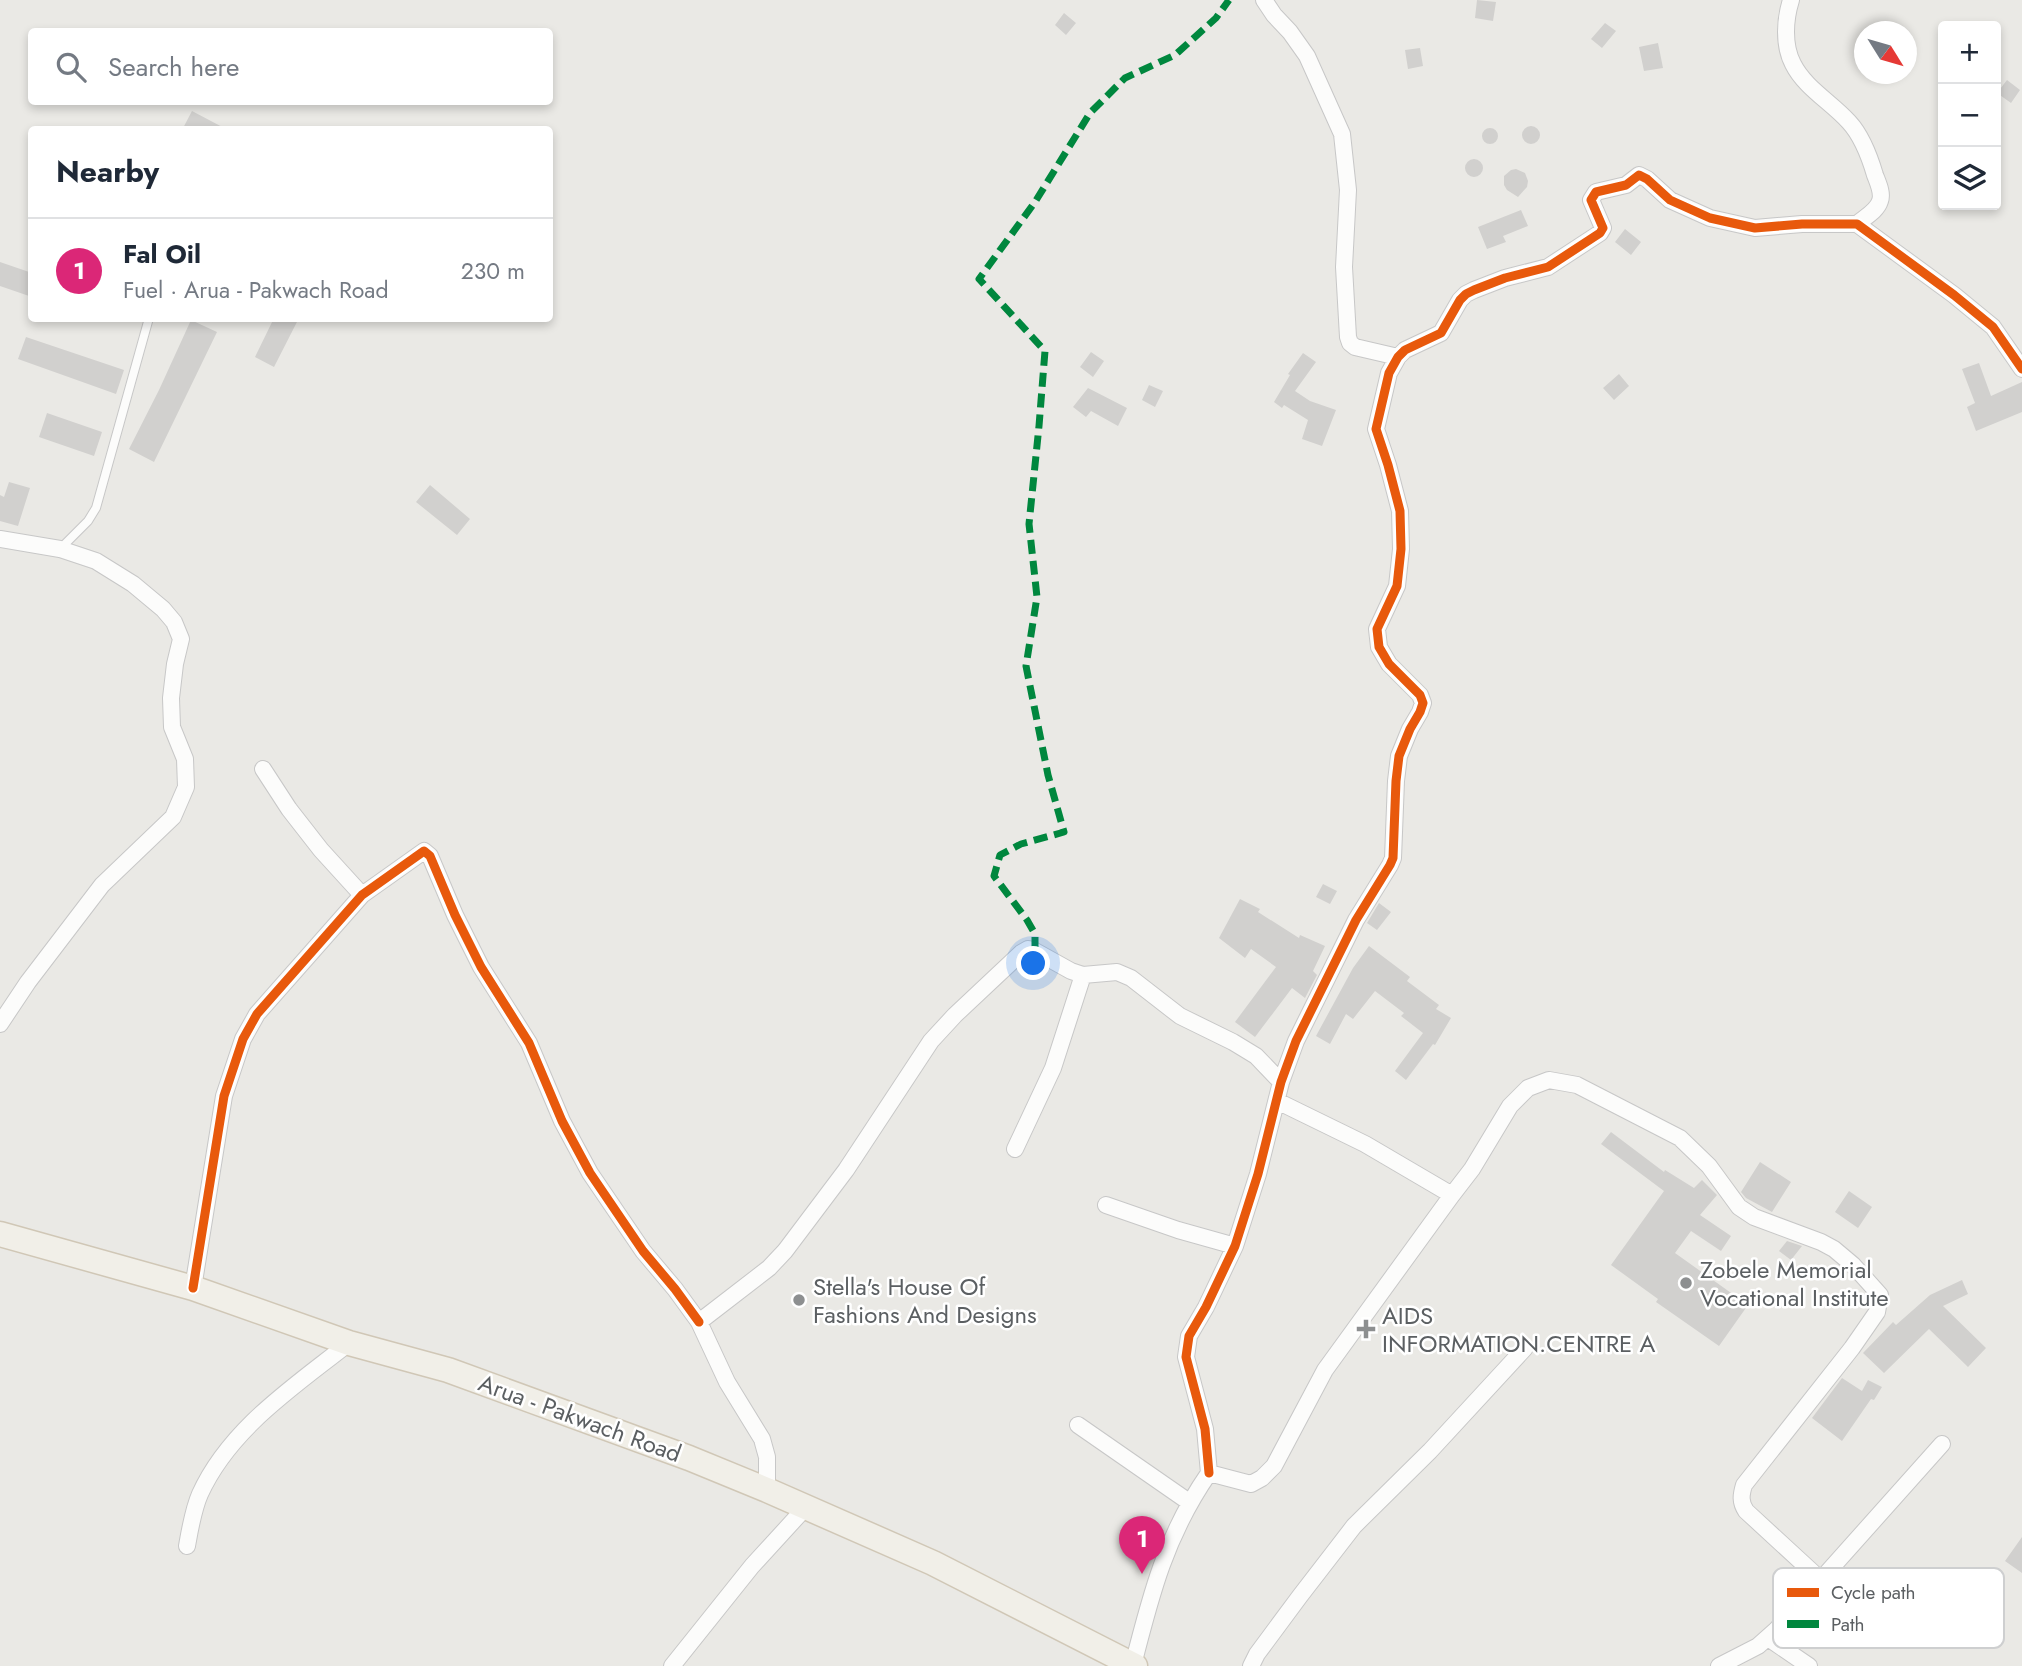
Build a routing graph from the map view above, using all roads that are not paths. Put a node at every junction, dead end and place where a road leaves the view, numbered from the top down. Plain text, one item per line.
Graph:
1 (1264, 0) edge
2 (1791, 0) edge
3 (1857, 224) junction
4 (148, 322) edge
5 (1398, 357) junction
6 (2022, 369) edge
7 (0, 539) edge
8 (60, 549) junction
9 (263, 769) dead end
10 (362, 895) junction
11 (1083, 975) junction
12 (0, 1024) edge
13 (1281, 1082) junction
14 (1277, 1101) junction
15 (1015, 1149) dead end
16 (1452, 1195) junction
17 (1105, 1205) dead end
18 (0, 1234) edge
19 (1235, 1247) junction
20 (193, 1288) junction
21 (699, 1322) junction
22 (349, 1343) junction
23 (1525, 1348) dead end
24 (1078, 1425) dead end
25 (1942, 1444) dead end
26 (1209, 1473) junction
27 (767, 1490) junction
28 (1189, 1502) junction
29 (806, 1507) junction
30 (187, 1546) dead end
31 (1808, 1568) edge
32 (1832, 1568) edge
33 (1773, 1633) edge
34 (1768, 1638) junction
35 (1773, 1641) edge
36 (1783, 1648) edge
37 (672, 1666) edge
38 (1134, 1666) edge
39 (1251, 1666) edge
40 (1719, 1666) edge
41 (1809, 1666) edge

1 - 5 street
2 - 3 street
3 - 5 street
3 - 6 street
4 - 8 lane
5 - 13 street
7 - 8 street
8 - 12 street
9 - 10 street
10 - 20 street
10 - 21 street
11 - 13 street
11 - 15 street
11 - 21 street
13 - 14 street
14 - 16 street
14 - 19 street
16 - 26 street
16 - 31 street
17 - 19 street
18 - 20 main road, Arua - Pakwach Road
19 - 26 street
20 - 22 main road, Arua - Pakwach Road
21 - 27 street
22 - 27 main road, Arua - Pakwach Road
22 - 30 street
23 - 39 street
24 - 28 street
25 - 32 street
26 - 28 street
27 - 29 main road, Arua - Pakwach Road
28 - 38 street
29 - 37 street
29 - 38 main road, Arua - Pakwach Road
33 - 34 street
34 - 35 street
34 - 40 street
36 - 41 street

